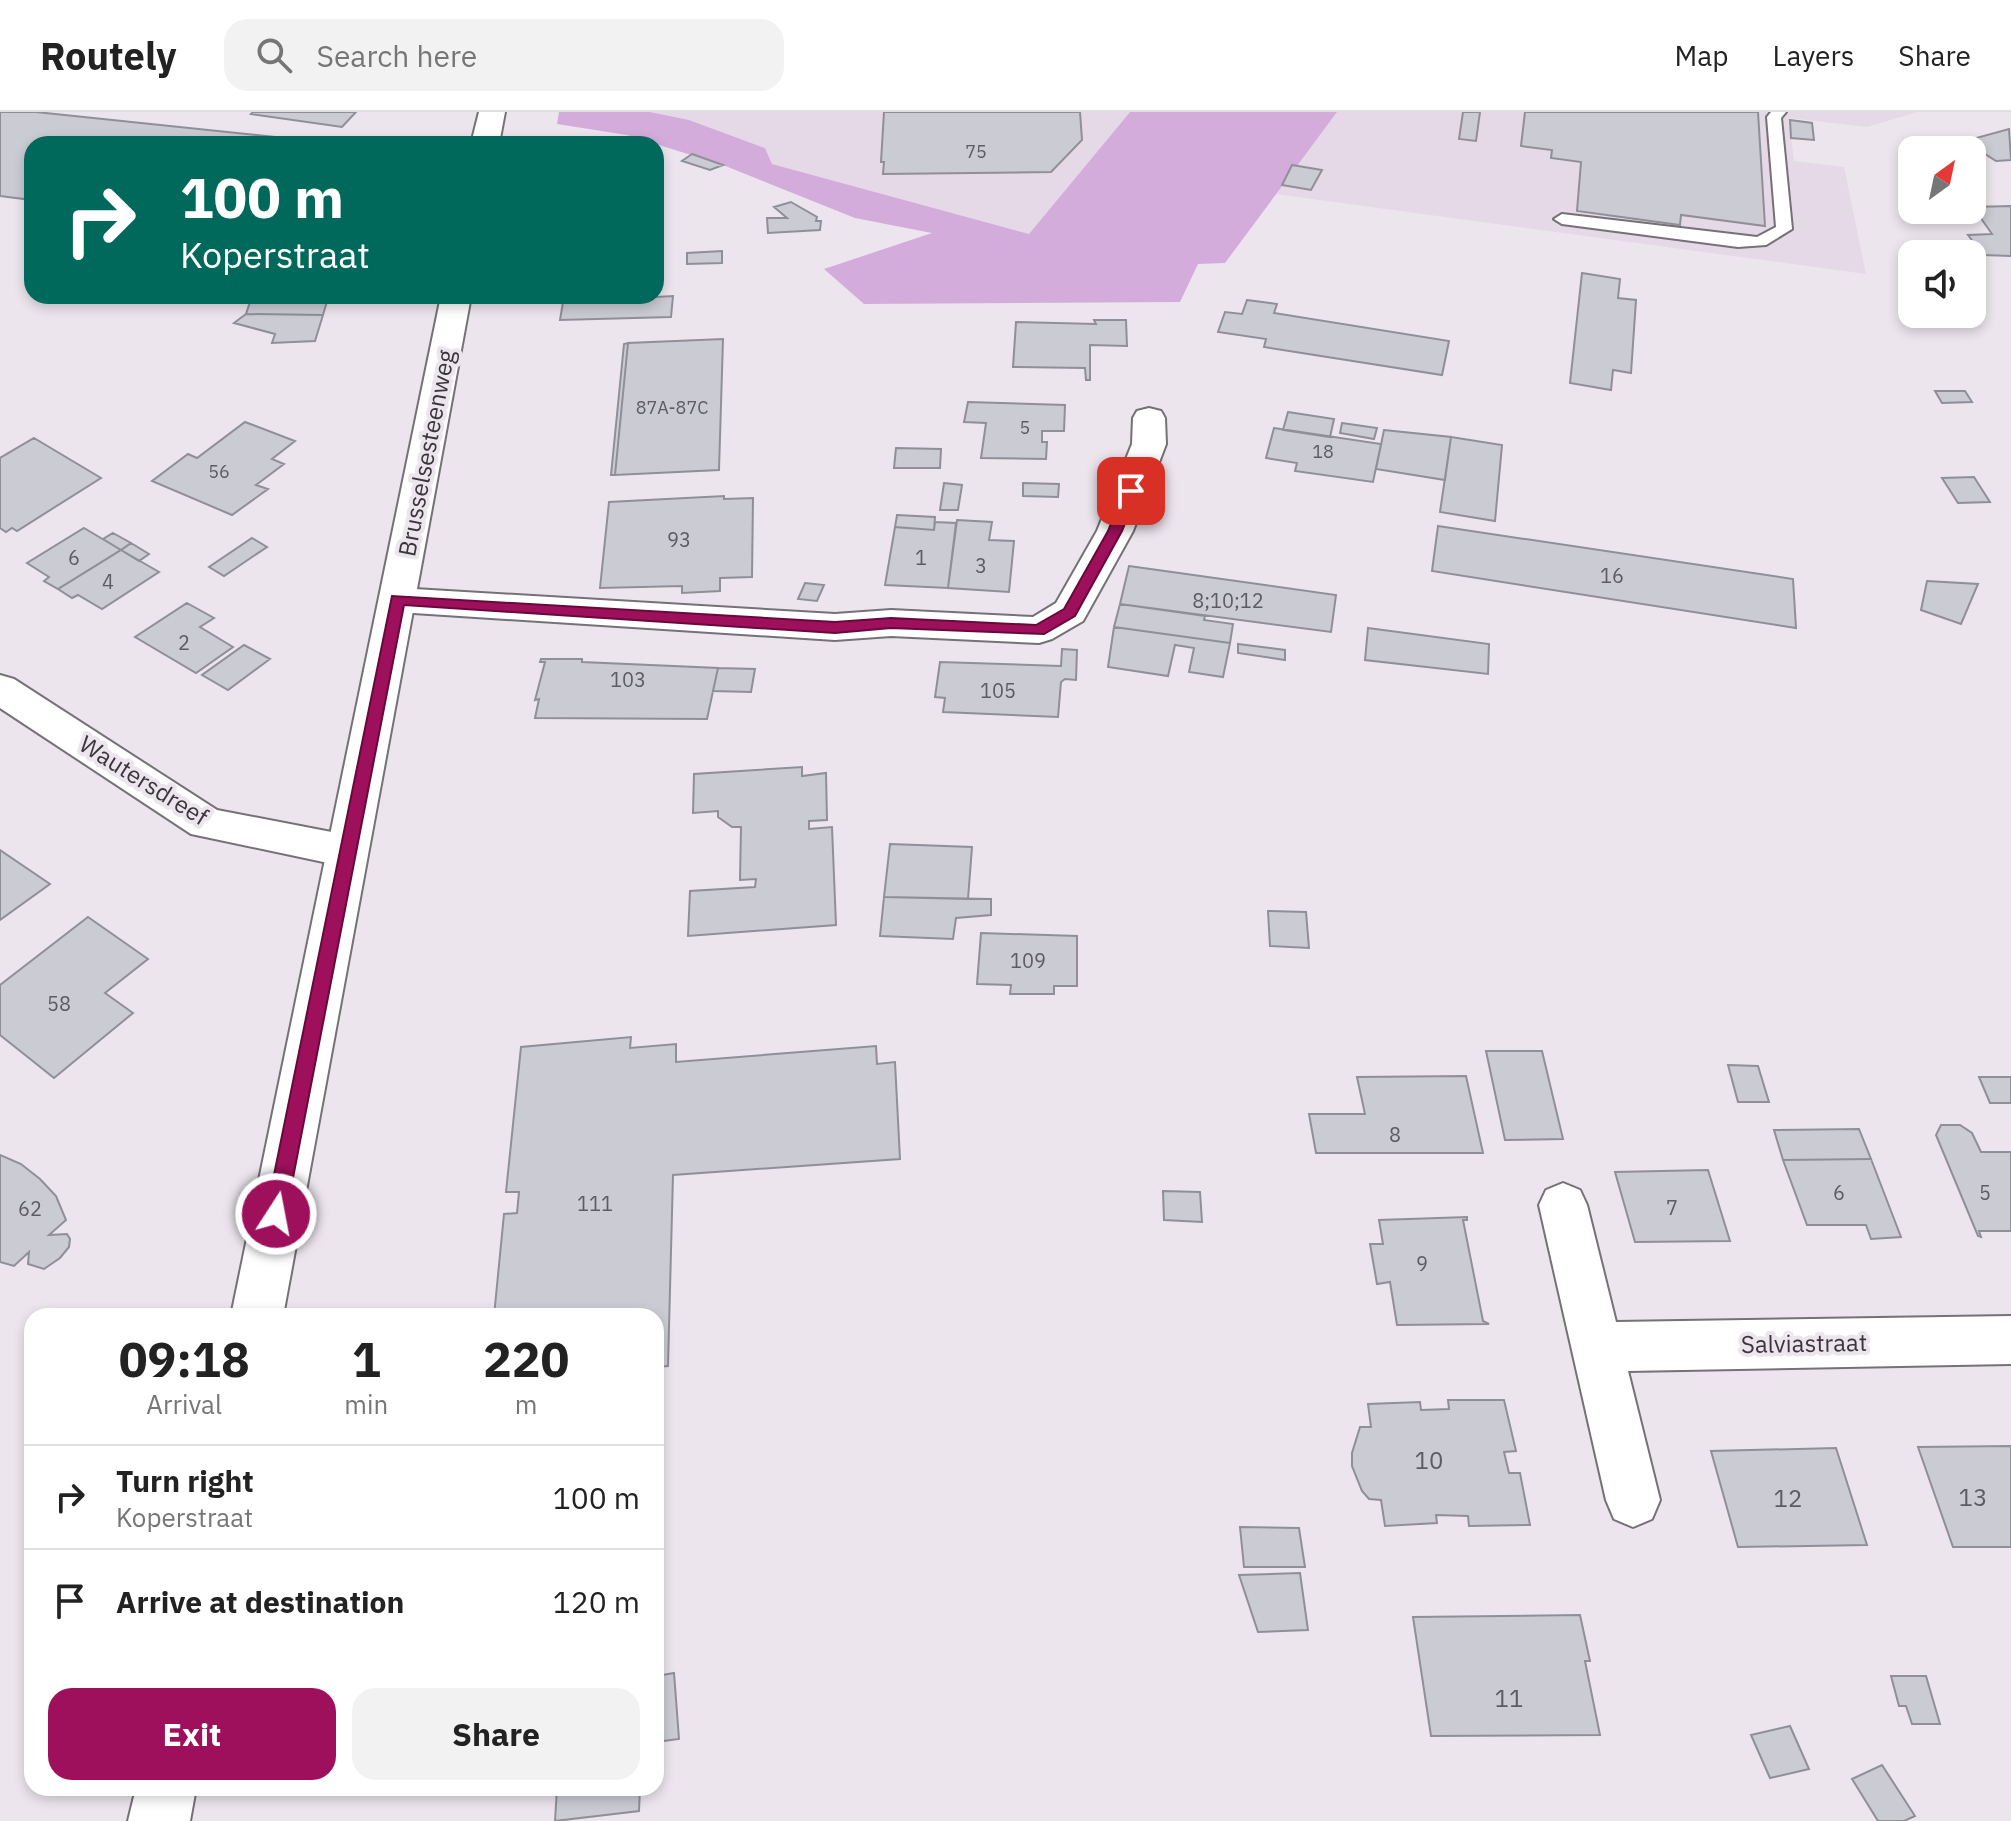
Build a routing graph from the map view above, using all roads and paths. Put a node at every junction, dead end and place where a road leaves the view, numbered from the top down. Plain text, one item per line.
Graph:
1 (492, 112) edge
2 (1779, 112) edge
3 (487, 136) edge
4 (1562, 219) dead end
5 (454, 304) edge
6 (1149, 418) dead end
7 (398, 600) junction
8 (0, 689) edge
9 (347, 851) junction
10 (1563, 1205) dead end
11 (259, 1308) edge
12 (2011, 1340) edge
13 (1597, 1347) junction
14 (1633, 1500) dead end
15 (164, 1796) edge
16 (159, 1821) edge

1 - 3 street
2 - 4 lane
5 - 7 street, Brusselsesteenweg
6 - 7 street
7 - 9 street, Brusselsesteenweg
8 - 9 street, Wautersdreef
9 - 11 street, Brusselsesteenweg
10 - 13 street
12 - 13 street, Salviastraat
13 - 14 street
15 - 16 street

